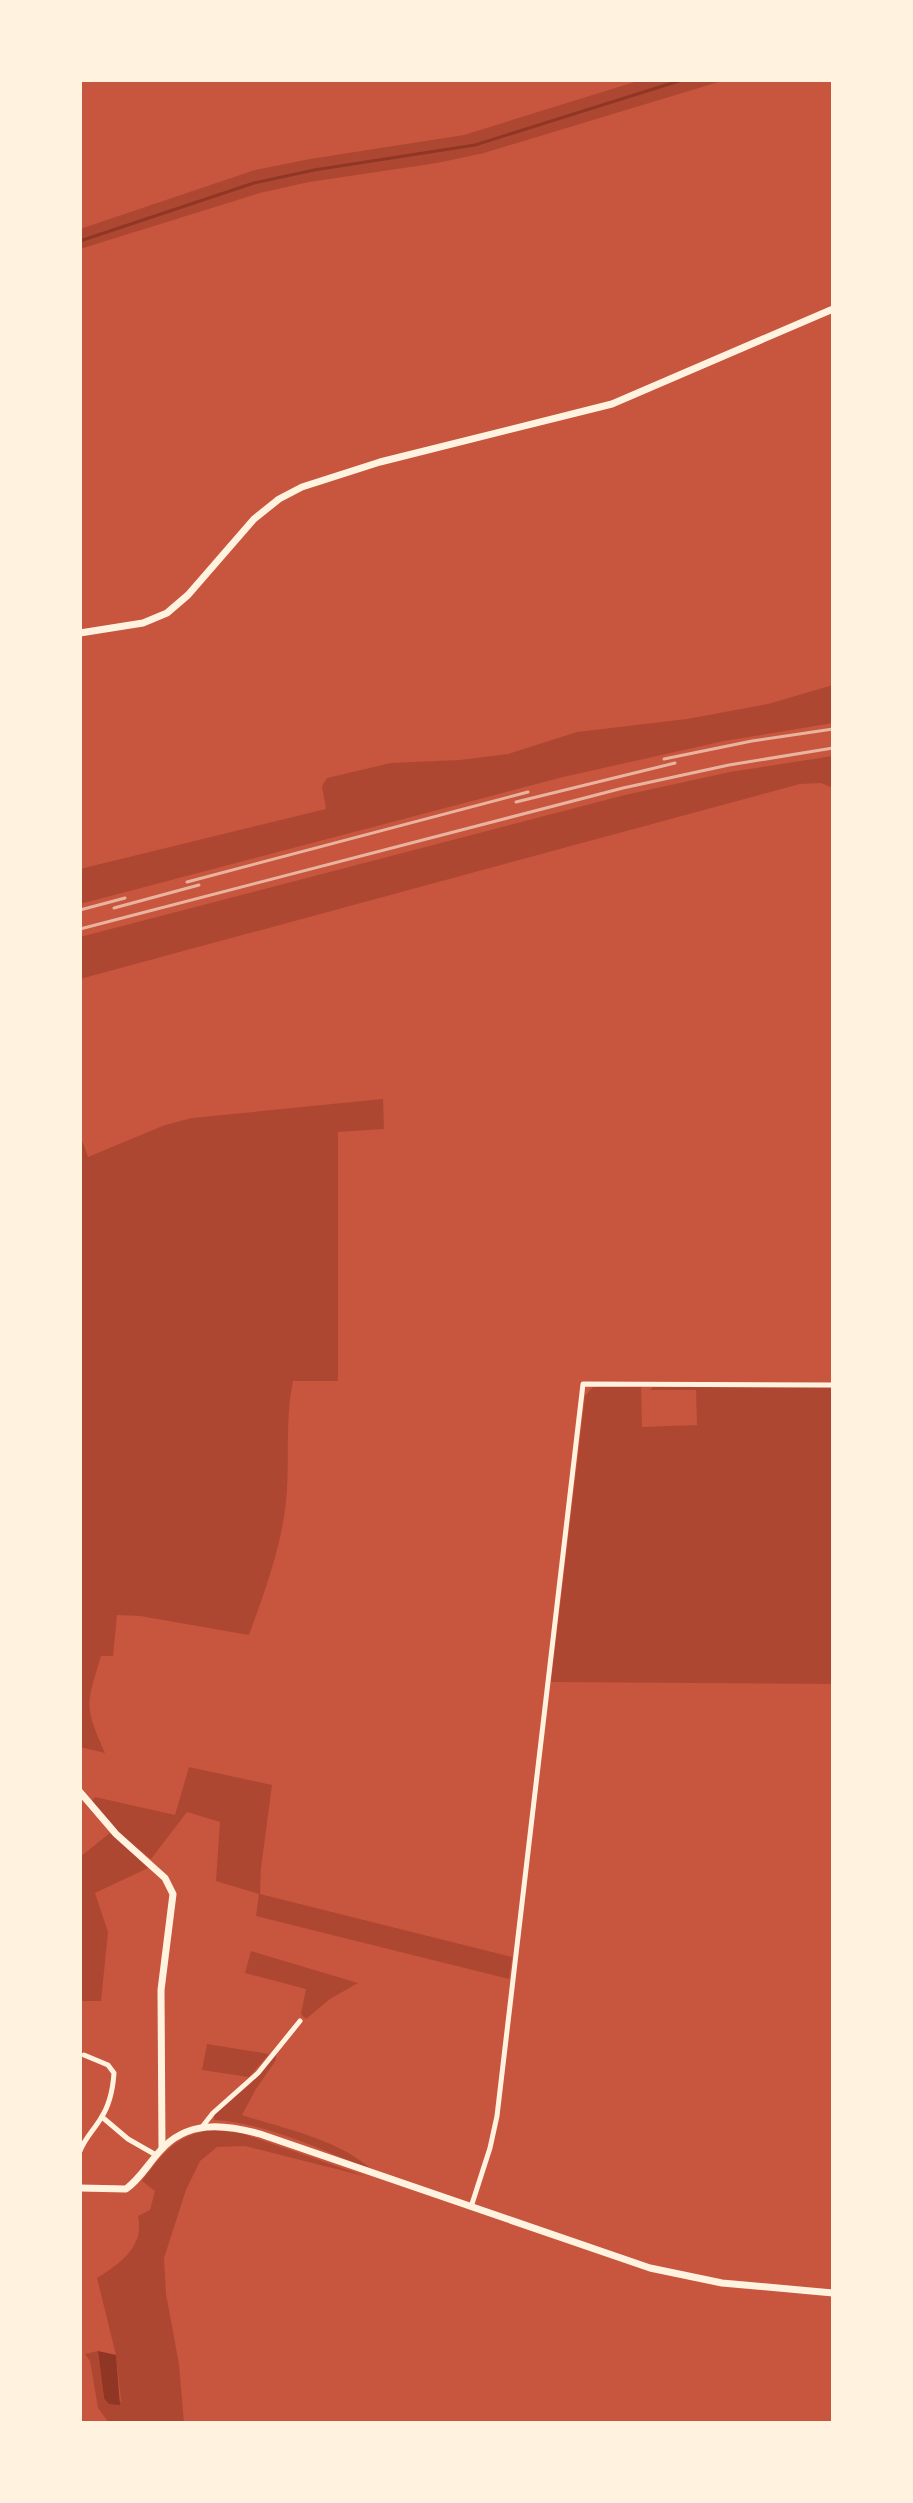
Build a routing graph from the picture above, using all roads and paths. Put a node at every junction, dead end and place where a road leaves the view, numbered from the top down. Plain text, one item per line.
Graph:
1 (833, 309) edge
2 (80, 633) edge
3 (833, 1385) edge
4 (80, 1792) edge
5 (300, 2021) dead end
6 (84, 2055) dead end
7 (102, 2117) junction
8 (202, 2127) junction
9 (162, 2148) junction
10 (80, 2151) edge
11 (156, 2155) junction
12 (80, 2188) edge
13 (471, 2207) junction
14 (833, 2293) edge

1 - 2 street
3 - 13 street
4 - 9 street
5 - 8 street
6 - 7 street
7 - 10 street
7 - 11 street
8 - 9 street
8 - 13 street
9 - 11 street
11 - 12 street
13 - 14 street

